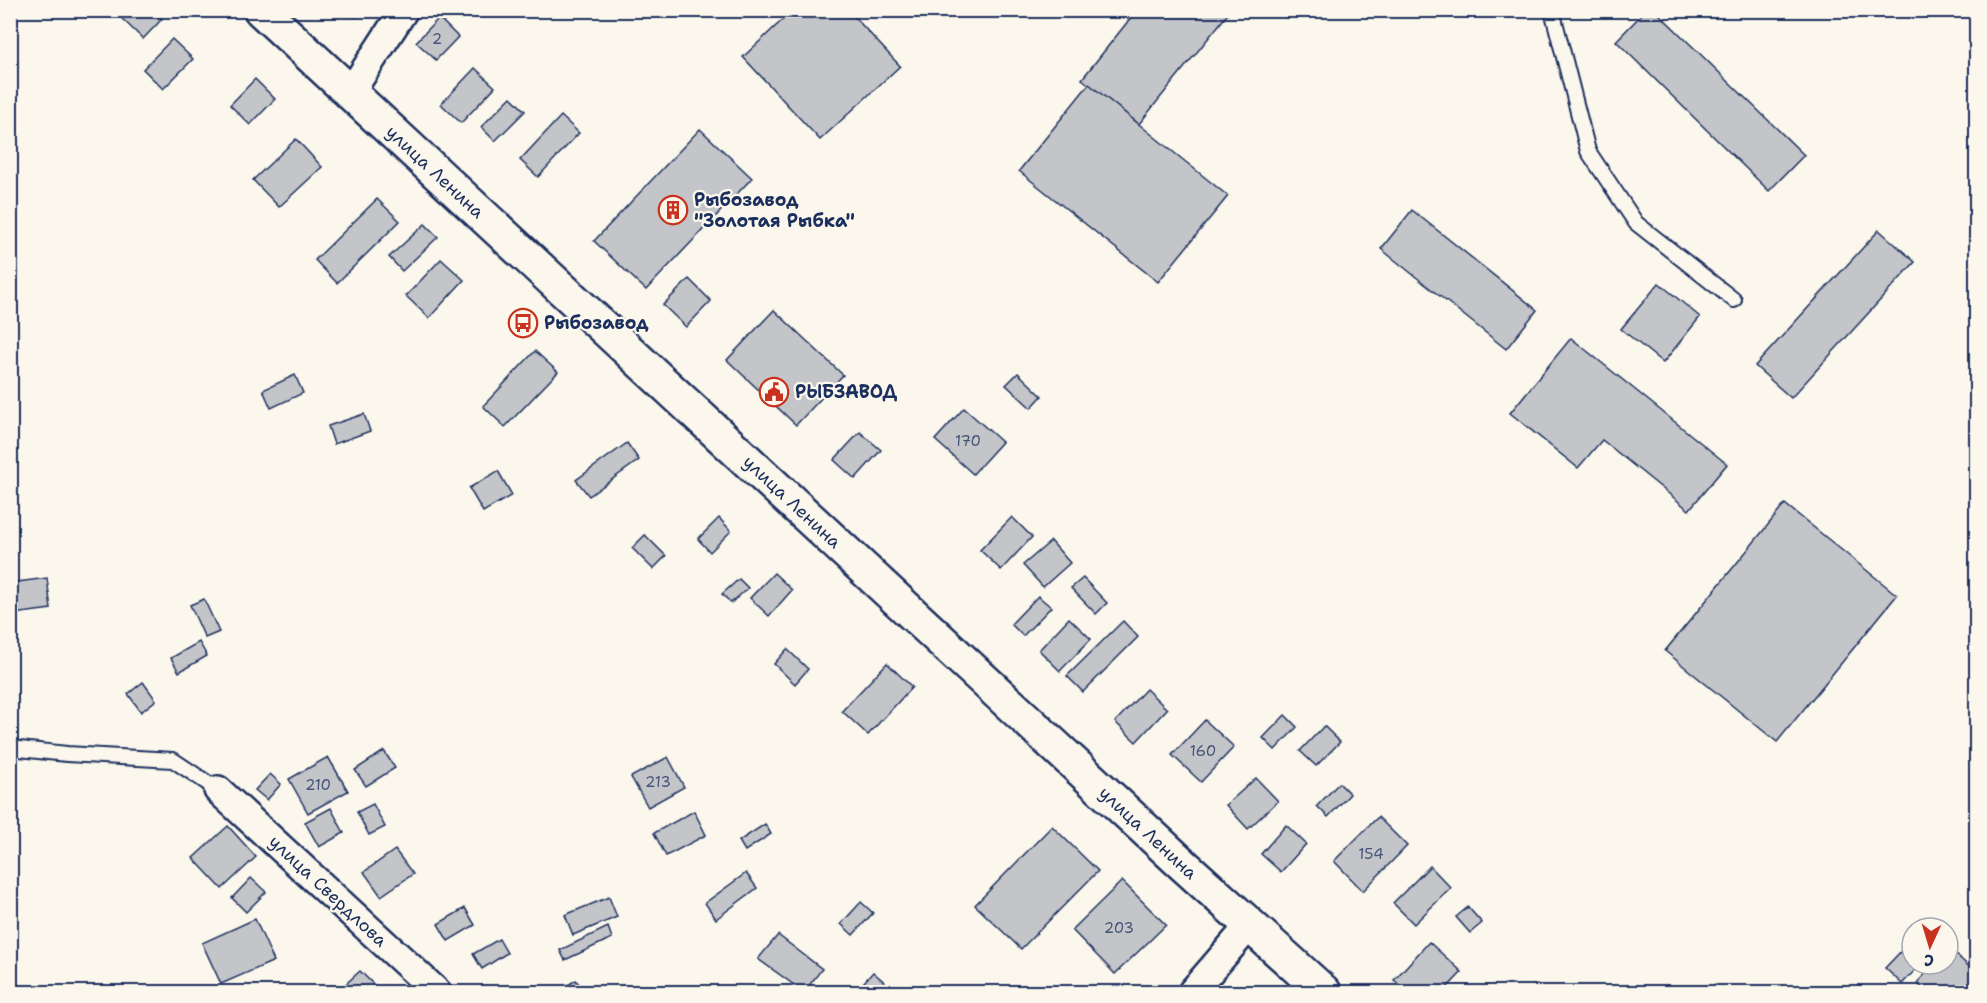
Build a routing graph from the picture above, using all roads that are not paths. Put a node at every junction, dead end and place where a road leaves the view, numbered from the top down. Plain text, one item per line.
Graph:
1 (261, 10) edge
2 (404, 10) edge
3 (1552, 10) edge
4 (350, 93) junction
5 (1734, 300) dead end
6 (10, 748) edge
7 (218, 790) joint
8 (1249, 926) junction
9 (437, 993) edge
10 (1192, 993) edge
11 (1324, 993) edge

1 - 4 main road, улица Ленина
2 - 4 street
3 - 5 lane
4 - 8 main road, улица Ленина
6 - 7 lane
7 - 9 street, улица Свердлова
8 - 10 street
8 - 11 main road, улица Ленина

